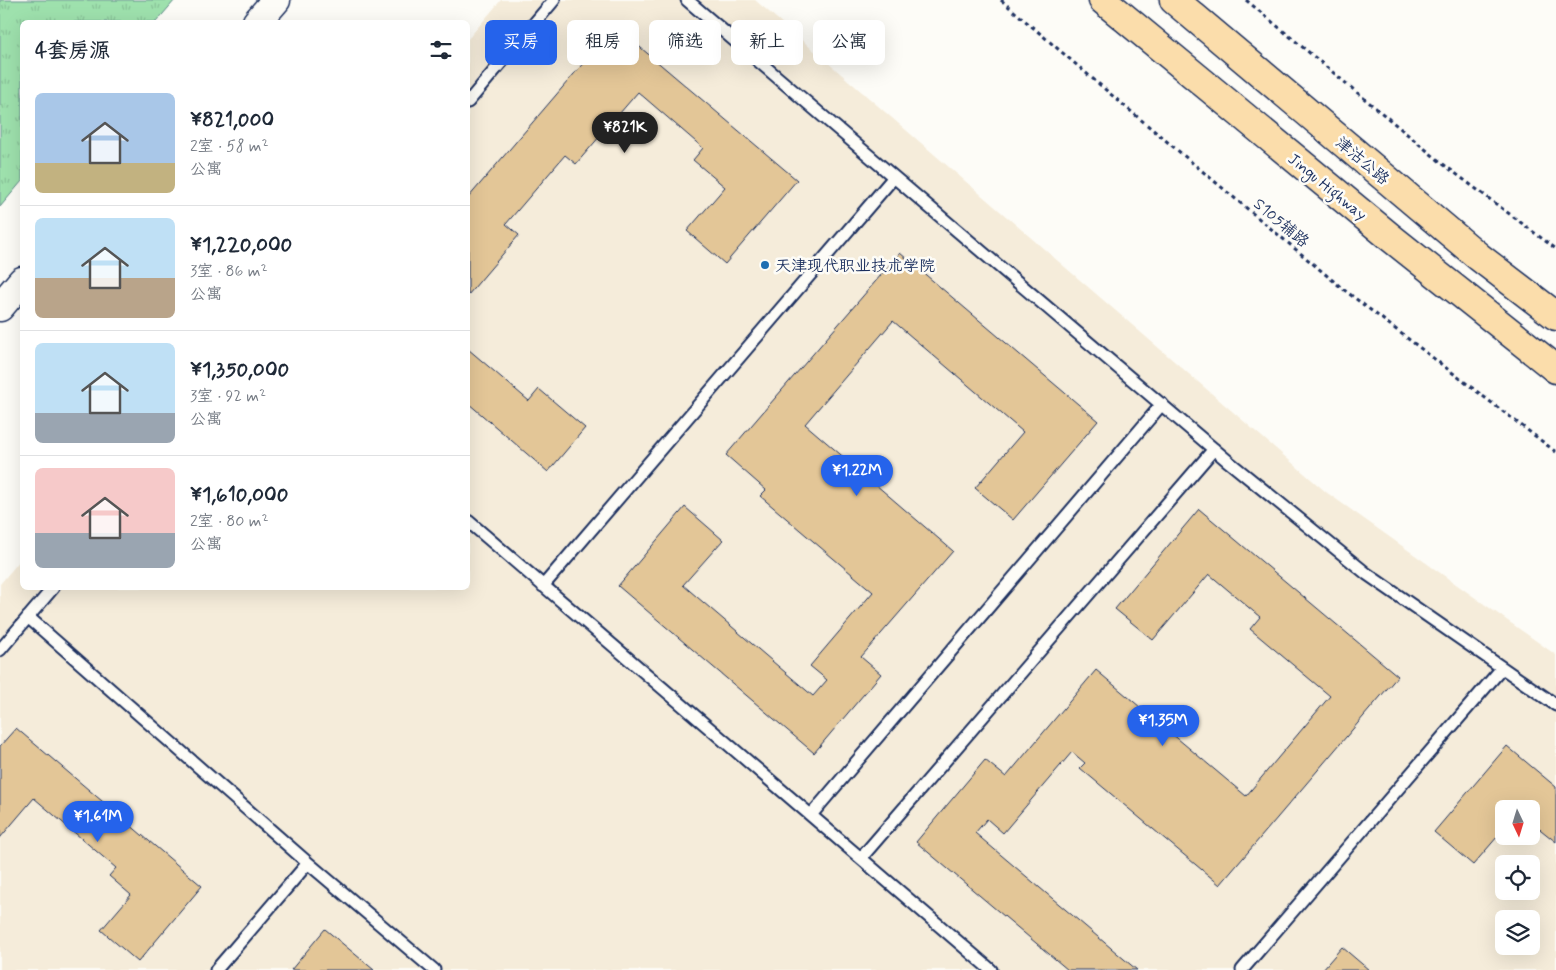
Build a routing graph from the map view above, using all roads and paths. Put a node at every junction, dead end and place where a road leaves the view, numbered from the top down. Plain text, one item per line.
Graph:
1 (260, 0) edge
2 (276, 0) edge
3 (554, 0) edge
4 (688, 0) edge
5 (1001, 0) edge
6 (1103, 0) edge
7 (1174, 0) edge
8 (1246, 0) edge
9 (243, 20) edge
10 (259, 20) edge
11 (470, 100) edge
12 (894, 178) junction
13 (1556, 249) edge
14 (20, 283) edge
15 (20, 300) edge
16 (0, 307) edge
17 (1556, 316) edge
18 (0, 325) edge
19 (1556, 369) edge
20 (1162, 404) junction
21 (1214, 449) junction
22 (1556, 452) edge
23 (470, 523) edge
24 (543, 586) junction
25 (51, 590) edge
26 (28, 617) junction
27 (0, 650) edge
28 (1502, 668) junction
29 (1556, 705) edge
30 (811, 815) junction
31 (861, 858) junction
32 (308, 864) junction
33 (216, 970) edge
34 (434, 970) edge
35 (991, 970) edge
36 (1242, 970) edge

1 - 9 main road
2 - 10 main road
3 - 11 lane
4 - 12 lane
5 - 22 path, S105辅路
6 - 19 main road, Jingu Highway
7 - 17 main road, 津沽公路
8 - 13 path
12 - 20 lane
12 - 24 lane
14 - 16 main road
15 - 18 main road
20 - 21 lane
20 - 30 lane
21 - 28 lane
21 - 31 lane
23 - 24 lane
24 - 30 lane
25 - 26 lane
26 - 27 lane
26 - 32 lane
28 - 29 lane
28 - 36 lane
30 - 31 lane
31 - 35 lane
32 - 33 lane
32 - 34 lane

